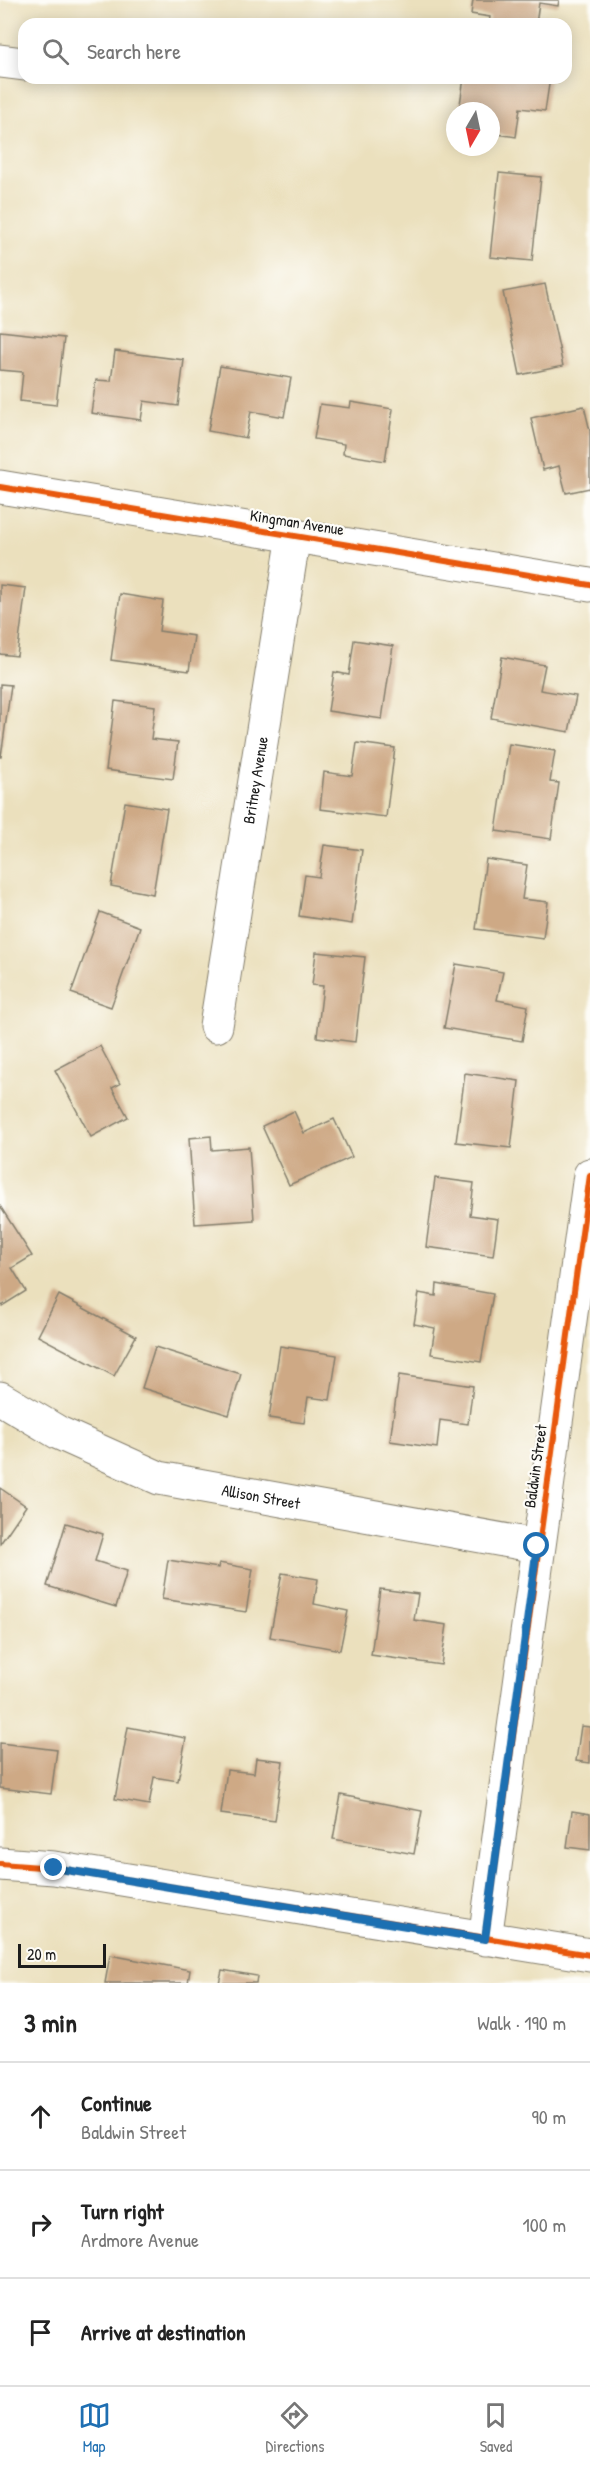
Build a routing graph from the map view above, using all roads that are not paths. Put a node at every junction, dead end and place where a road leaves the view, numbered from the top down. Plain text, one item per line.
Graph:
1 (0, 61) edge
2 (18, 63) edge
3 (0, 487) edge
4 (294, 535) junction
5 (590, 585) edge
6 (216, 1026) dead end
7 (590, 1175) edge
8 (0, 1398) edge
9 (537, 1546) junction
10 (0, 1864) edge
11 (485, 1939) junction
12 (590, 1955) edge

1 - 2 street
3 - 4 street, Kingman Avenue
4 - 5 street, Kingman Avenue
4 - 6 street, Britney Avenue
7 - 9 street, Baldwin Street
8 - 9 street, Allison Street
9 - 11 street, Baldwin Street
10 - 11 street
11 - 12 street

